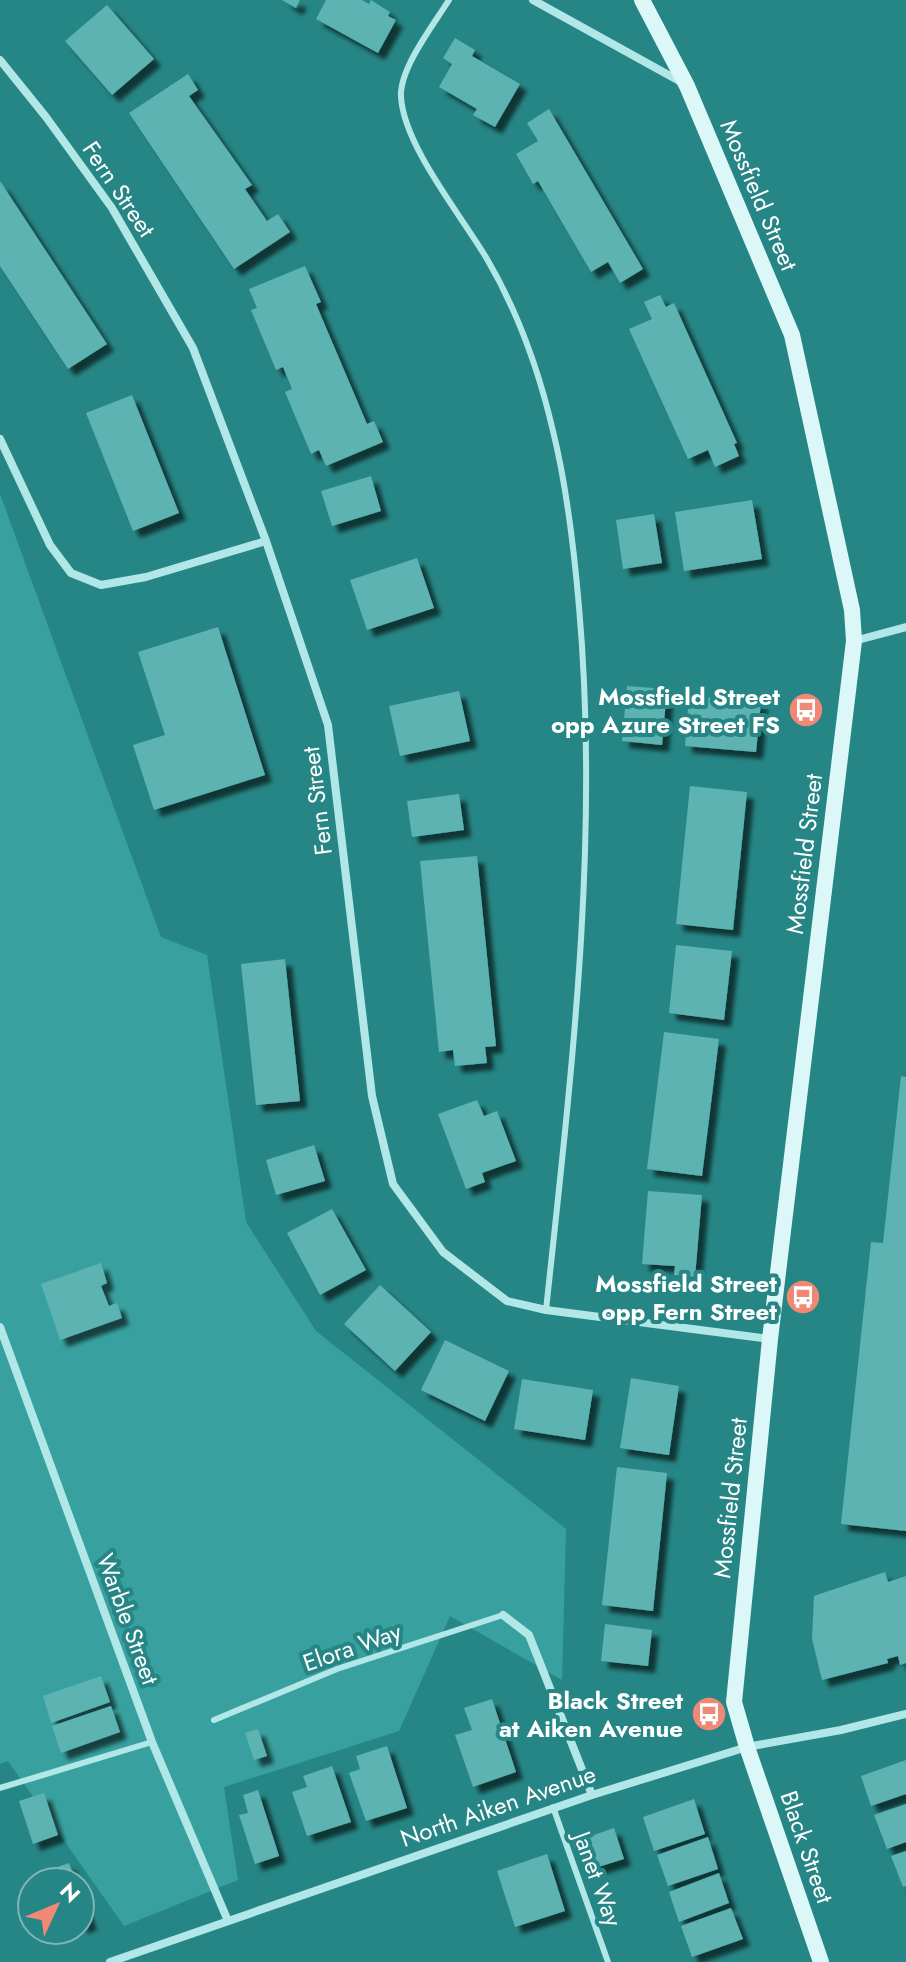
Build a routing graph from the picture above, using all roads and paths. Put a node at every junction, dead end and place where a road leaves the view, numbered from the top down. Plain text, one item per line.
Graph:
1 (449, 0) edge
2 (533, 0) edge
3 (642, 0) edge
4 (0, 60) edge
5 (687, 86) junction
6 (0, 439) edge
7 (266, 541) junction
8 (906, 627) edge
9 (854, 641) junction
10 (546, 1310) junction
11 (0, 1327) edge
12 (770, 1339) junction
13 (503, 1615) joint
14 (906, 1714) edge
15 (214, 1720) dead end
16 (152, 1742) junction
17 (747, 1747) junction
18 (0, 1788) edge
19 (592, 1795) junction
20 (553, 1807) junction
21 (228, 1921) junction
22 (110, 1962) edge
23 (608, 1962) edge
24 (821, 1962) edge

1 - 10 lane
2 - 5 street
3 - 5 street, Mossfield Street
4 - 7 street, Fern Street
5 - 9 street, Mossfield Street
6 - 7 street
7 - 10 street, Fern Street
8 - 9 street
9 - 12 street, Mossfield Street
10 - 12 street, Fern Street
11 - 16 street, Warble Street
12 - 17 street, Mossfield Street
13 - 15 lane, Elora Way
13 - 19 street
14 - 17 street, North Aiken Avenue
16 - 18 lane
16 - 21 street, Warble Street
17 - 19 street, North Aiken Avenue
17 - 24 street, Black Street
19 - 20 street, North Aiken Avenue
20 - 21 street, North Aiken Avenue
20 - 23 lane, Janet Way
21 - 22 street, North Aiken Avenue

